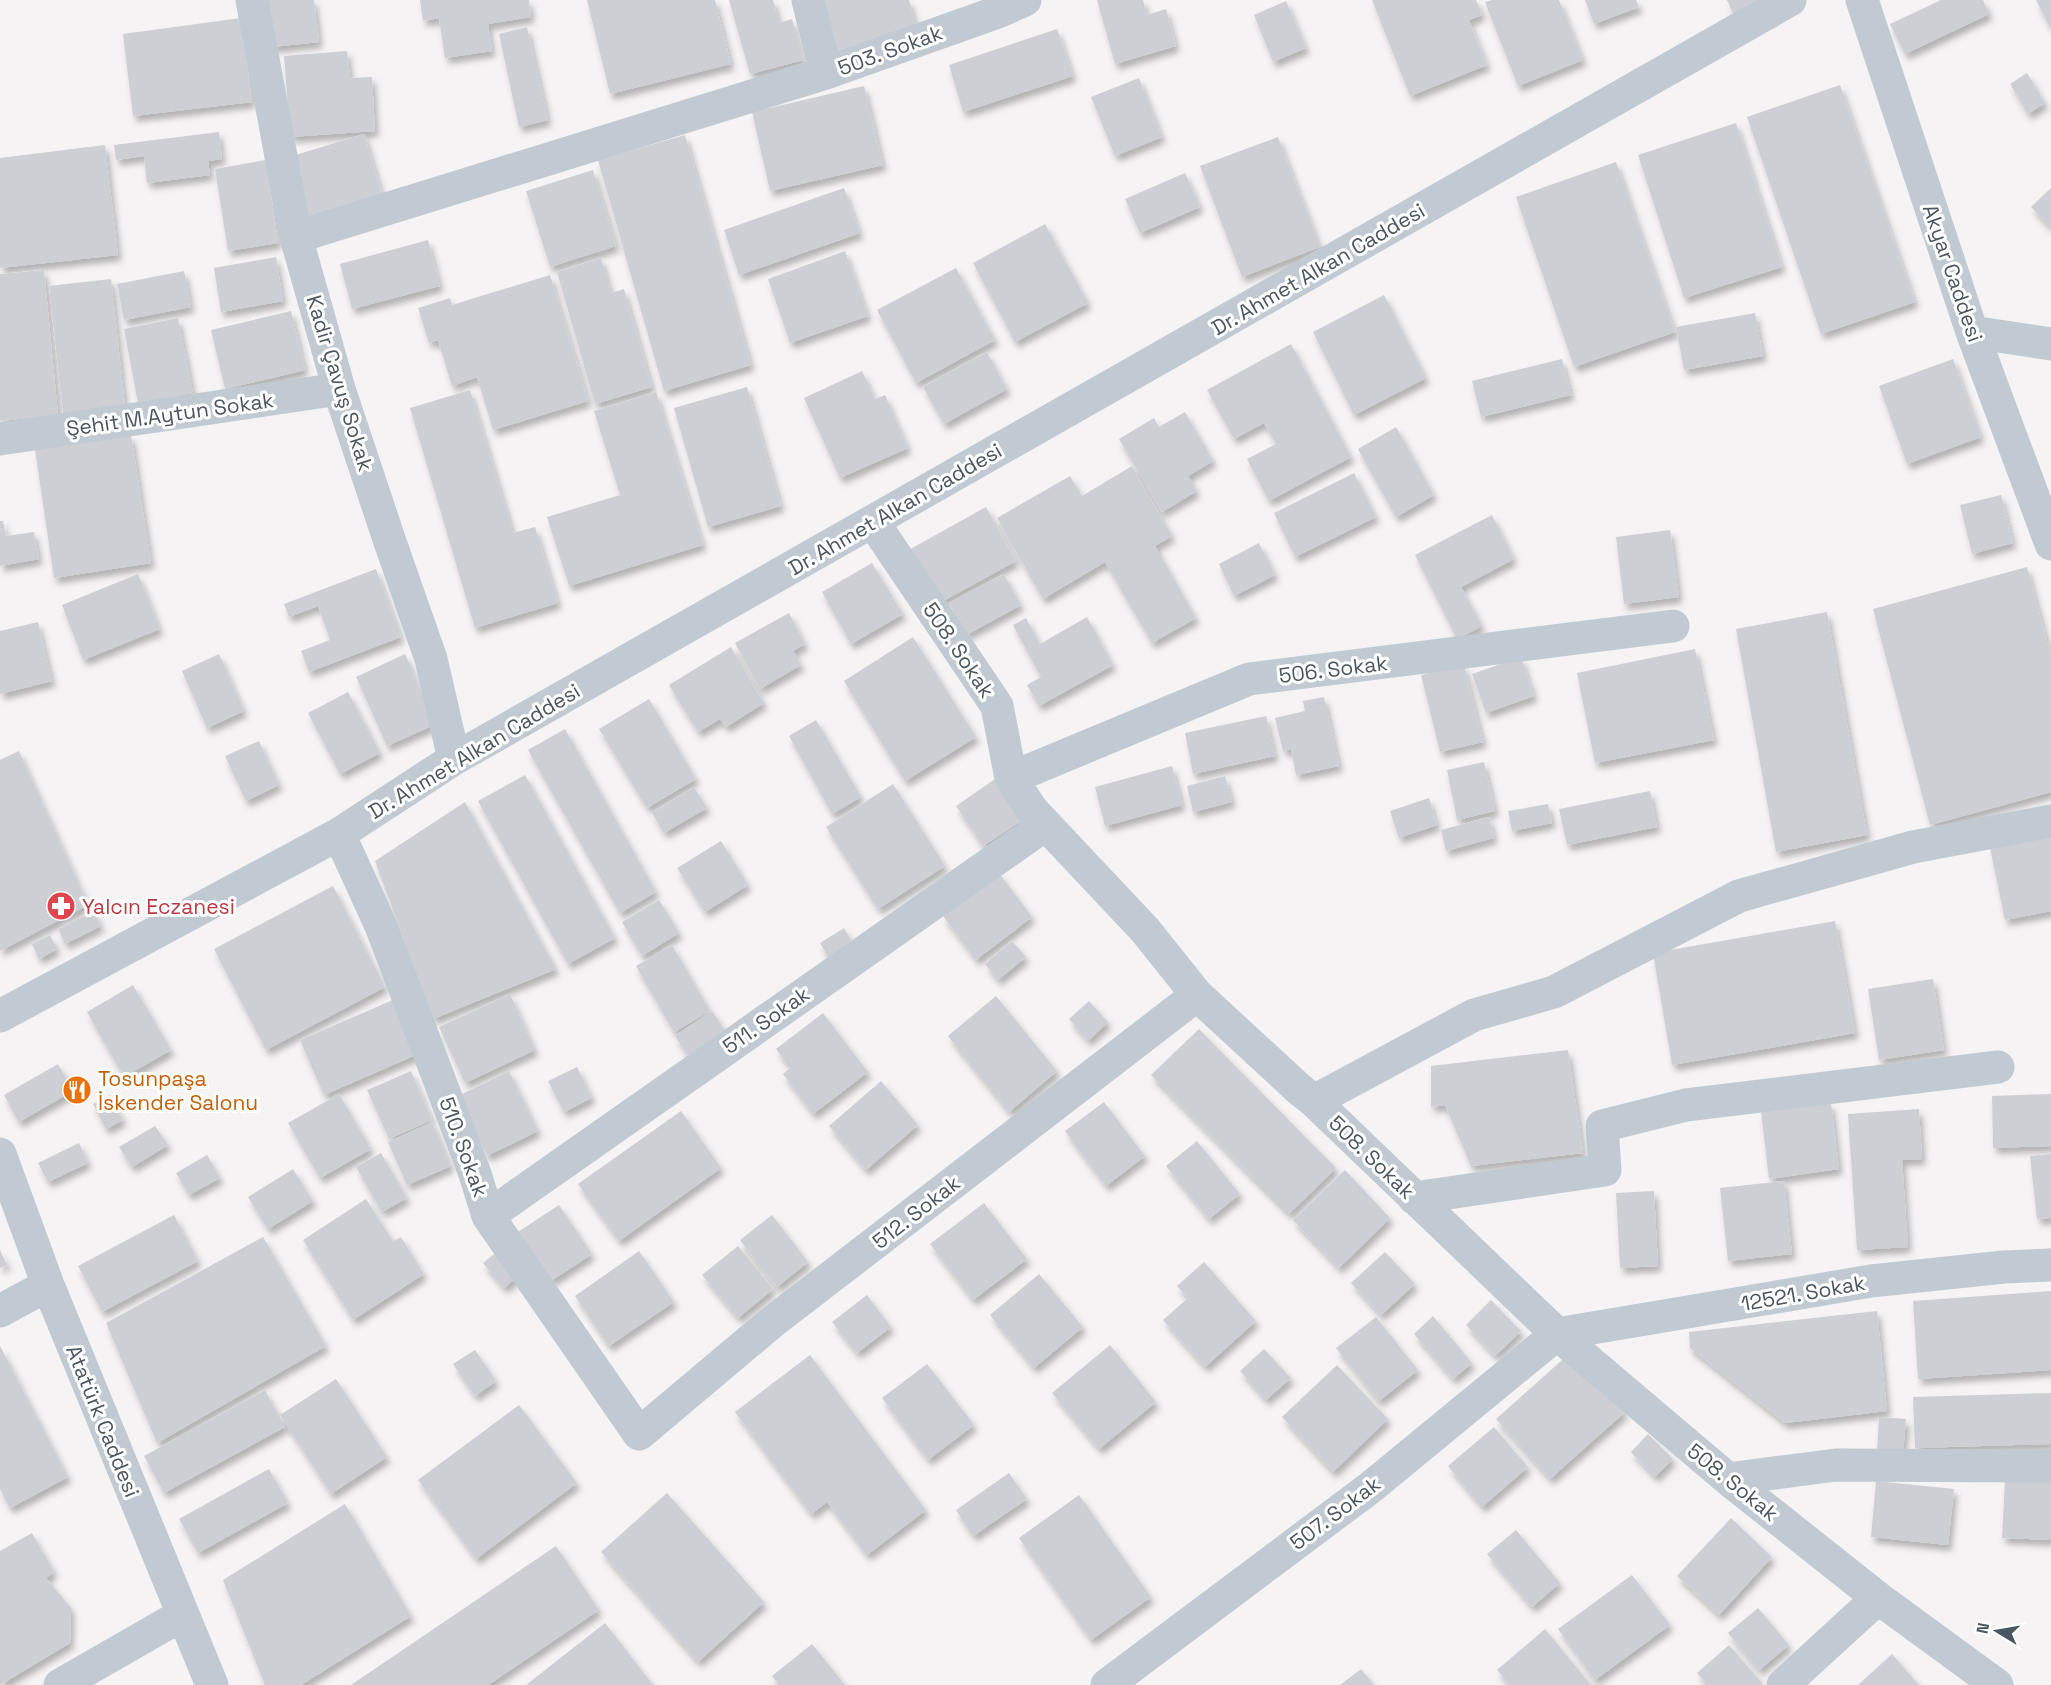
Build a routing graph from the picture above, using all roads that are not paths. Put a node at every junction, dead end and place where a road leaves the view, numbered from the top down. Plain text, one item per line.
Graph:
1 (252, 0) edge
2 (808, 0) edge
3 (1790, 0) edge
4 (1862, 0) edge
5 (1005, 4) edge
6 (826, 73) junction
7 (296, 237) junction
8 (1972, 332) junction
9 (2051, 344) edge
10 (339, 389) junction
11 (0, 440) edge
12 (873, 522) junction
13 (2051, 544) edge
14 (1672, 626) dead end
15 (454, 759) junction
16 (1011, 778) junction
17 (2051, 821) edge
18 (1044, 825) junction
19 (339, 834) junction
20 (1197, 995) junction
21 (0, 1016) edge
22 (1998, 1067) dead end
23 (1314, 1101) junction
24 (0, 1154) edge
25 (1414, 1198) junction
26 (488, 1216) junction
27 (2051, 1265) edge
28 (48, 1285) junction
29 (0, 1311) edge
30 (1557, 1334) junction
31 (639, 1434) joint
32 (2051, 1466) edge
33 (1728, 1479) junction
34 (1878, 1598) junction
35 (182, 1615) junction
36 (60, 1685) edge
37 (212, 1685) edge
38 (1107, 1685) edge
39 (1783, 1685) edge
40 (1997, 1685) edge

1 - 7 street, Kadir Çavuş Sokak
2 - 6 street, 503. Sokak
3 - 12 street, Dr. Ahmet Alkan Caddesi
4 - 8 street, Akyar Caddesi
5 - 6 street, 503. Sokak
6 - 7 street
7 - 10 street, Kadir Çavuş Sokak
8 - 9 street
8 - 13 street, Akyar Caddesi
10 - 11 street, Şehit M.Aytun Sokak
10 - 15 street, Kadir Çavuş Sokak
12 - 15 street, Dr. Ahmet Alkan Caddesi
12 - 16 street, 508. Sokak
14 - 16 street, 506. Sokak
15 - 19 street, Dr. Ahmet Alkan Caddesi
16 - 18 street, 508. Sokak
17 - 23 street
18 - 20 street, 508. Sokak
18 - 26 street, 511. Sokak
19 - 21 street, Dr. Ahmet Alkan Caddesi
19 - 26 street, 510. Sokak
20 - 23 street, 508. Sokak
20 - 31 street, 512. Sokak
22 - 25 street
23 - 25 street, 508. Sokak
24 - 28 street, Atatürk Caddesi
25 - 30 street, 508. Sokak
26 - 31 street, 510. Sokak
27 - 30 street, 12521. Sokak
28 - 29 street
28 - 35 street, Atatürk Caddesi
30 - 33 street, 508. Sokak
30 - 38 street, 507. Sokak
32 - 33 street
33 - 34 street, 508. Sokak
34 - 39 street
34 - 40 street, 508. Sokak
35 - 36 street
35 - 37 street, Atatürk Caddesi

